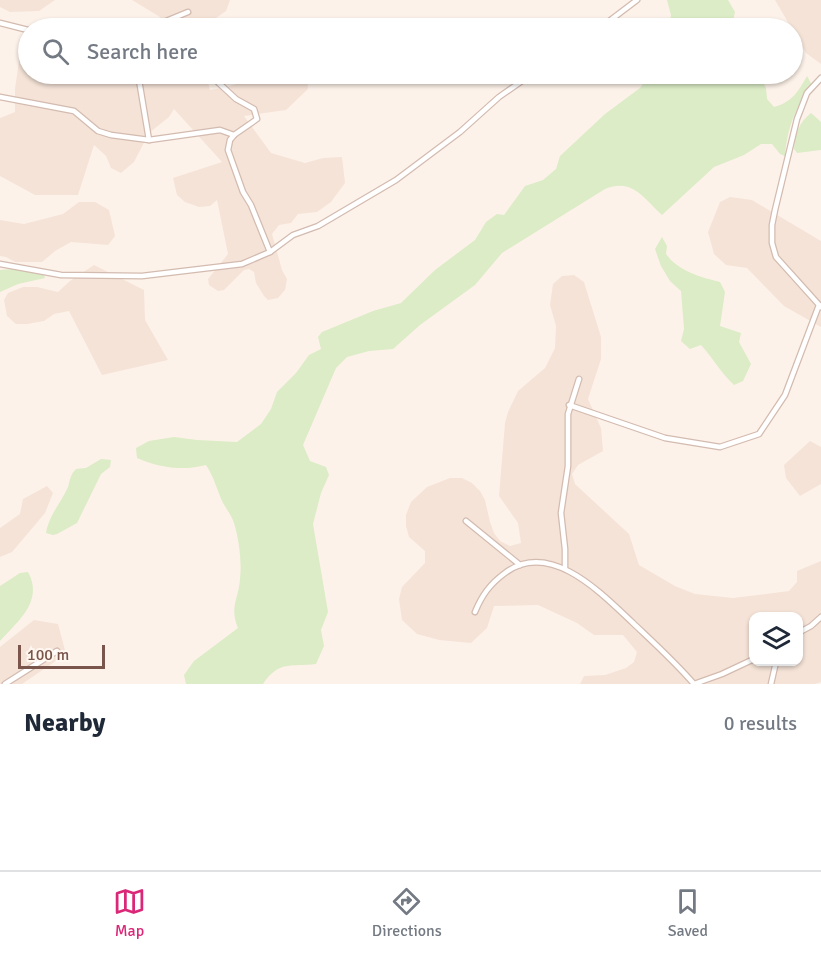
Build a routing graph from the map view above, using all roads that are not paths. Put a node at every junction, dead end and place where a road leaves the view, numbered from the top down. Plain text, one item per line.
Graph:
1 (636, 0) edge
2 (188, 12) dead end
3 (173, 18) edge
4 (613, 18) edge
5 (0, 23) edge
6 (18, 28) edge
7 (821, 78) edge
8 (140, 84) edge
9 (220, 84) edge
10 (517, 84) edge
11 (0, 97) edge
12 (234, 135) junction
13 (149, 140) junction
14 (270, 252) junction
15 (0, 264) edge
16 (820, 306) edge
17 (579, 379) dead end
18 (569, 405) junction
19 (466, 521) dead end
20 (520, 565) junction
21 (565, 569) junction
22 (475, 612) dead end
23 (821, 617) edge
24 (803, 630) edge
25 (57, 651) dead end
26 (749, 661) edge
27 (775, 666) edge
28 (5, 684) edge
29 (771, 684) edge

1 - 4 street
2 - 3 street
5 - 6 street
7 - 16 street
8 - 13 street
9 - 12 street
10 - 14 street
11 - 13 street
12 - 13 street
12 - 14 street
14 - 15 street
16 - 18 street
17 - 18 street
18 - 21 street
19 - 20 street
20 - 21 street
20 - 22 street
21 - 26 street
23 - 24 street
25 - 28 street
27 - 29 street

